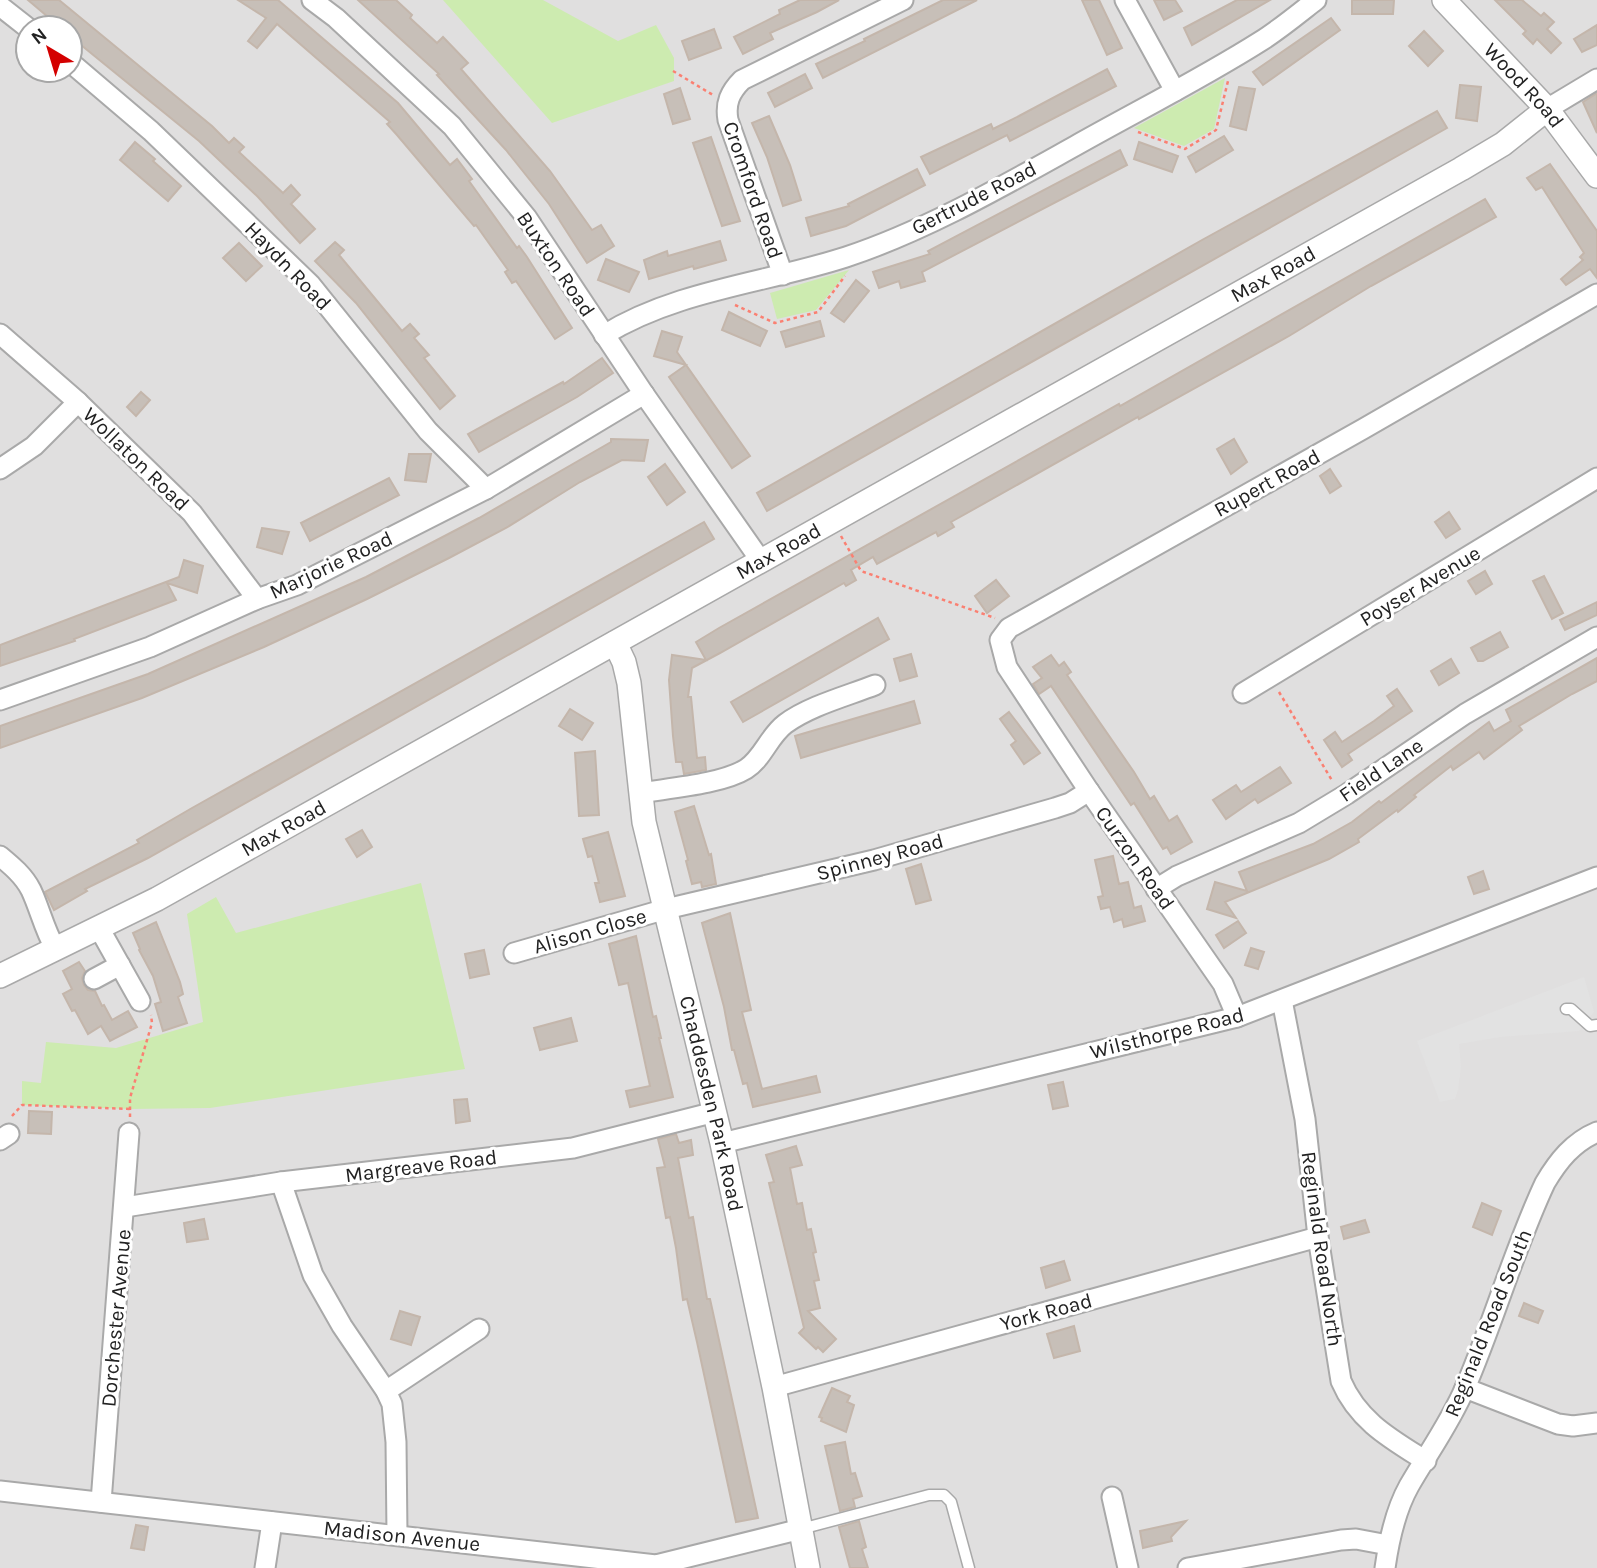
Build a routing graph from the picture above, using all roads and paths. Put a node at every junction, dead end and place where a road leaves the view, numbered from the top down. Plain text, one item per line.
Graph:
1 (312, 0) edge
2 (1125, 0) edge
3 (1316, 0) edge
4 (1444, 0) edge
5 (900, 1) edge
6 (0, 6) edge
7 (14, 17) edge
8 (1233, 57) junction
9 (673, 71) dead end
10 (84, 74) edge
11 (1597, 79) edge
12 (1175, 91) junction
13 (727, 104) junction
14 (1547, 109) junction
15 (1115, 124) junction
16 (1597, 176) edge
17 (867, 248) junction
18 (783, 275) junction
19 (709, 293) junction
20 (1597, 294) edge
21 (0, 334) edge
22 (604, 335) junction
23 (644, 394) junction
24 (78, 402) junction
25 (0, 469) edge
26 (1597, 478) edge
27 (486, 489) junction
28 (833, 521) junction
29 (761, 561) junction
30 (257, 599) junction
31 (1009, 628) junction
32 (1597, 637) edge
33 (615, 643) junction
34 (1270, 677) junction
35 (875, 685) dead end
36 (1243, 693) dead end
37 (0, 700) edge
38 (1089, 791) junction
39 (640, 793) junction
40 (1342, 797) junction
41 (0, 856) edge
42 (1597, 877) edge
43 (1156, 888) junction
44 (666, 909) junction
45 (99, 928) junction
46 (55, 948) junction
47 (514, 953) dead end
48 (120, 965) junction
49 (0, 976) edge
50 (94, 979) dead end
51 (1282, 1000) junction
52 (140, 1001) joint
53 (1566, 1009) dead end
54 (1237, 1017) junction
55 (1597, 1025) edge
56 (130, 1109) junction
57 (715, 1112) junction
58 (1597, 1132) edge
59 (129, 1133) joint
60 (4, 1138) edge
61 (722, 1143) junction
62 (281, 1182) junction
63 (125, 1207) junction
64 (1318, 1237) junction
65 (479, 1329) dead end
66 (774, 1387) junction
67 (1465, 1388) junction
68 (386, 1391) junction
69 (1597, 1423) edge
70 (1426, 1461) junction
71 (0, 1491) edge
72 (1112, 1497) dead end
73 (101, 1502) junction
74 (272, 1522) junction
75 (801, 1529) junction
76 (397, 1534) junction
77 (1388, 1545) junction
78 (265, 1568) edge
79 (808, 1568) edge
80 (969, 1568) edge
81 (1128, 1568) edge
82 (1188, 1568) edge
83 (1385, 1568) edge

1 - 22 street, Buxton Road
2 - 12 street
3 - 8 street, Gertrude Road
4 - 14 street, Wood Road
5 - 13 street, Cromford Road
6 - 7 street
8 - 12 street, Gertrude Road
8 - 15 path
9 - 13 path
10 - 27 street, Haydn Road
11 - 14 street
12 - 15 street, Gertrude Road
13 - 18 street, Cromford Road
14 - 16 street, Wood Road
14 - 28 street, Max Road
15 - 17 street, Gertrude Road
17 - 18 street, Gertrude Road
17 - 19 path
18 - 19 street, Gertrude Road
19 - 22 street, Gertrude Road
20 - 31 street, Rupert Road
21 - 24 street, Wollaton Road
22 - 23 street, Buxton Road
23 - 27 street, Marjorie Road
23 - 29 street, Buxton Road
24 - 25 street
24 - 30 street, Wollaton Road
26 - 34 street, Poyser Avenue
27 - 30 street, Marjorie Road
28 - 29 street, Max Road
28 - 31 path
29 - 33 street, Max Road
30 - 37 street, Marjorie Road
31 - 38 street, Curzon Road
32 - 40 street, Field Lane
33 - 39 street, Chaddesden Park Road
33 - 45 street, Max Road
34 - 36 street, Poyser Avenue
34 - 40 path
35 - 39 street
38 - 43 street, Curzon Road
38 - 44 street, Spinney Road
39 - 44 street, Chaddesden Park Road
40 - 43 street, Field Lane
41 - 46 street
42 - 51 street, Wilsthorpe Road
43 - 54 street, Curzon Road
44 - 47 street, Alison Close
44 - 57 street, Chaddesden Park Road
45 - 46 street, Max Road
45 - 48 street
46 - 49 street, Max Road
48 - 50 street
48 - 52 street
51 - 54 street, Wilsthorpe Road
51 - 64 street, Reginald Road North
52 - 56 path
53 - 55 lane
54 - 61 street, Wilsthorpe Road
56 - 59 path
56 - 60 path
57 - 61 street, Chaddesden Park Road
57 - 62 street, Margreave Road
58 - 67 street, Reginald Road South
59 - 63 street, Dorchester Avenue
61 - 66 street, Chaddesden Park Road
62 - 63 street, Margreave Road
62 - 68 street
63 - 73 street, Dorchester Avenue
64 - 66 street, York Road
64 - 70 street, Reginald Road North
65 - 68 street
66 - 75 street, Chaddesden Park Road
67 - 69 street
67 - 70 street, Reginald Road South
68 - 76 street
70 - 77 street, Reginald Road South
71 - 73 street, Madison Avenue
72 - 81 street
73 - 74 street, Madison Avenue
74 - 76 street, Madison Avenue
74 - 78 street
75 - 76 street, Madison Avenue
75 - 79 street, Chaddesden Park Road
75 - 80 lane
77 - 82 street
77 - 83 street, Reginald Road South

